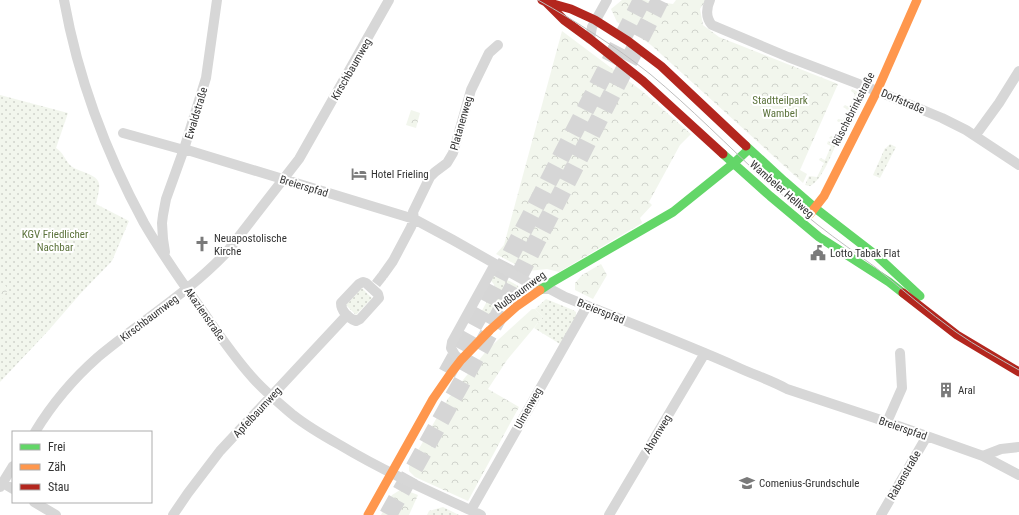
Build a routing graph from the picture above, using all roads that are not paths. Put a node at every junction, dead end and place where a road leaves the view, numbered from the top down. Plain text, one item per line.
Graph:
1 (64, 0) edge
2 (217, 0) edge
3 (389, 0) edge
4 (607, 0) edge
5 (710, 0) edge
6 (916, 0) edge
7 (544, 1) edge
8 (595, 20) junction
9 (590, 39) junction
10 (498, 46) dead end
11 (1019, 71) edge
12 (877, 91) junction
13 (123, 133) dead end
14 (975, 136) junction
15 (749, 149) junction
16 (184, 150) junction
17 (734, 164) junction
18 (1019, 165) edge
19 (283, 180) junction
20 (815, 208) junction
21 (414, 219) junction
22 (162, 223) junction
23 (802, 223) junction
24 (145, 224) junction
25 (166, 258) junction
26 (495, 264) junction
27 (383, 275) tunnel mouth
28 (186, 289) junction
29 (542, 289) junction
30 (587, 306) junction
31 (347, 315) junction
32 (705, 353) junction
33 (900, 353) dead end
34 (461, 360) junction
35 (1019, 364) edge
36 (1019, 372) edge
37 (271, 396) junction
38 (887, 422) junction
39 (36, 431) edge
40 (927, 436) junction
41 (1019, 447) edge
42 (983, 456) junction
43 (12, 468) edge
44 (391, 473) junction
45 (1019, 475) edge
46 (1, 485) edge
47 (12, 489) edge
48 (36, 503) edge
49 (471, 510) junction
50 (56, 515) edge
51 (173, 515) edge
52 (368, 515) edge
53 (481, 515) edge
54 (609, 515) edge
55 (881, 515) edge

1 - 24 street, Akazienstraße
2 - 16 street, Ewaldstraße
3 - 19 street, Kirschbaumweg
4 - 8 street
5 - 12 street, Dorfstraße
6 - 12 main road, Rüschebrinkstraße
7 - 8 main road, Wambeler Hellweg
7 - 9 main road, Wambeler Hellweg
8 - 9 street
8 - 15 main road, Wambeler Hellweg
9 - 17 main road, Wambeler Hellweg
10 - 21 street, Platanenweg
11 - 14 street
12 - 14 street, Dorfstraße
12 - 20 main road, Rüschebrinkstraße
13 - 16 street, Breierspfad
14 - 18 street, Dorfstraße
15 - 17 main road, Nußbaumweg
15 - 20 main road, Wambeler Hellweg
16 - 19 street, Breierspfad
16 - 22 street, Ewaldstraße
17 - 23 main road, Wambeler Hellweg
17 - 29 main road, Nußbaumweg
19 - 21 street, Breierspfad
19 - 28 street, Kirschbaumweg
20 - 23 main road, Rüschebrinkstraße
20 - 35 main road, Wambeler Hellweg
21 - 26 street, Breierspfad
21 - 27 street
22 - 24 street
22 - 25 street, Ewaldstraße
23 - 36 main road, Wambeler Hellweg
24 - 25 street, Akazienstraße
25 - 28 street, Akazienstraße
26 - 29 street, Breierspfad
26 - 34 street
28 - 37 street, Akazienstraße
28 - 39 street, Kirschbaumweg
29 - 30 street, Breierspfad
29 - 34 main road, Nußbaumweg
30 - 32 street, Breierspfad
30 - 49 street, Ulmenweg
31 - 31 street
31 - 37 street, Apfelbaumweg
32 - 38 street, Breierspfad
32 - 54 street, Ahornweg
33 - 38 street
34 - 44 main road, Nußbaumweg
37 - 44 street, Akazienstraße
37 - 51 street, Apfelbaumweg
38 - 40 street, Breierspfad
40 - 42 street, Breierspfad
40 - 55 street, Rabenstraße
41 - 42 street
42 - 45 street, Breierspfad
43 - 46 street
44 - 49 street, Akazienstraße
44 - 52 main road, Nußbaumweg
46 - 47 street
48 - 50 street
49 - 53 street, Akazienstraße

